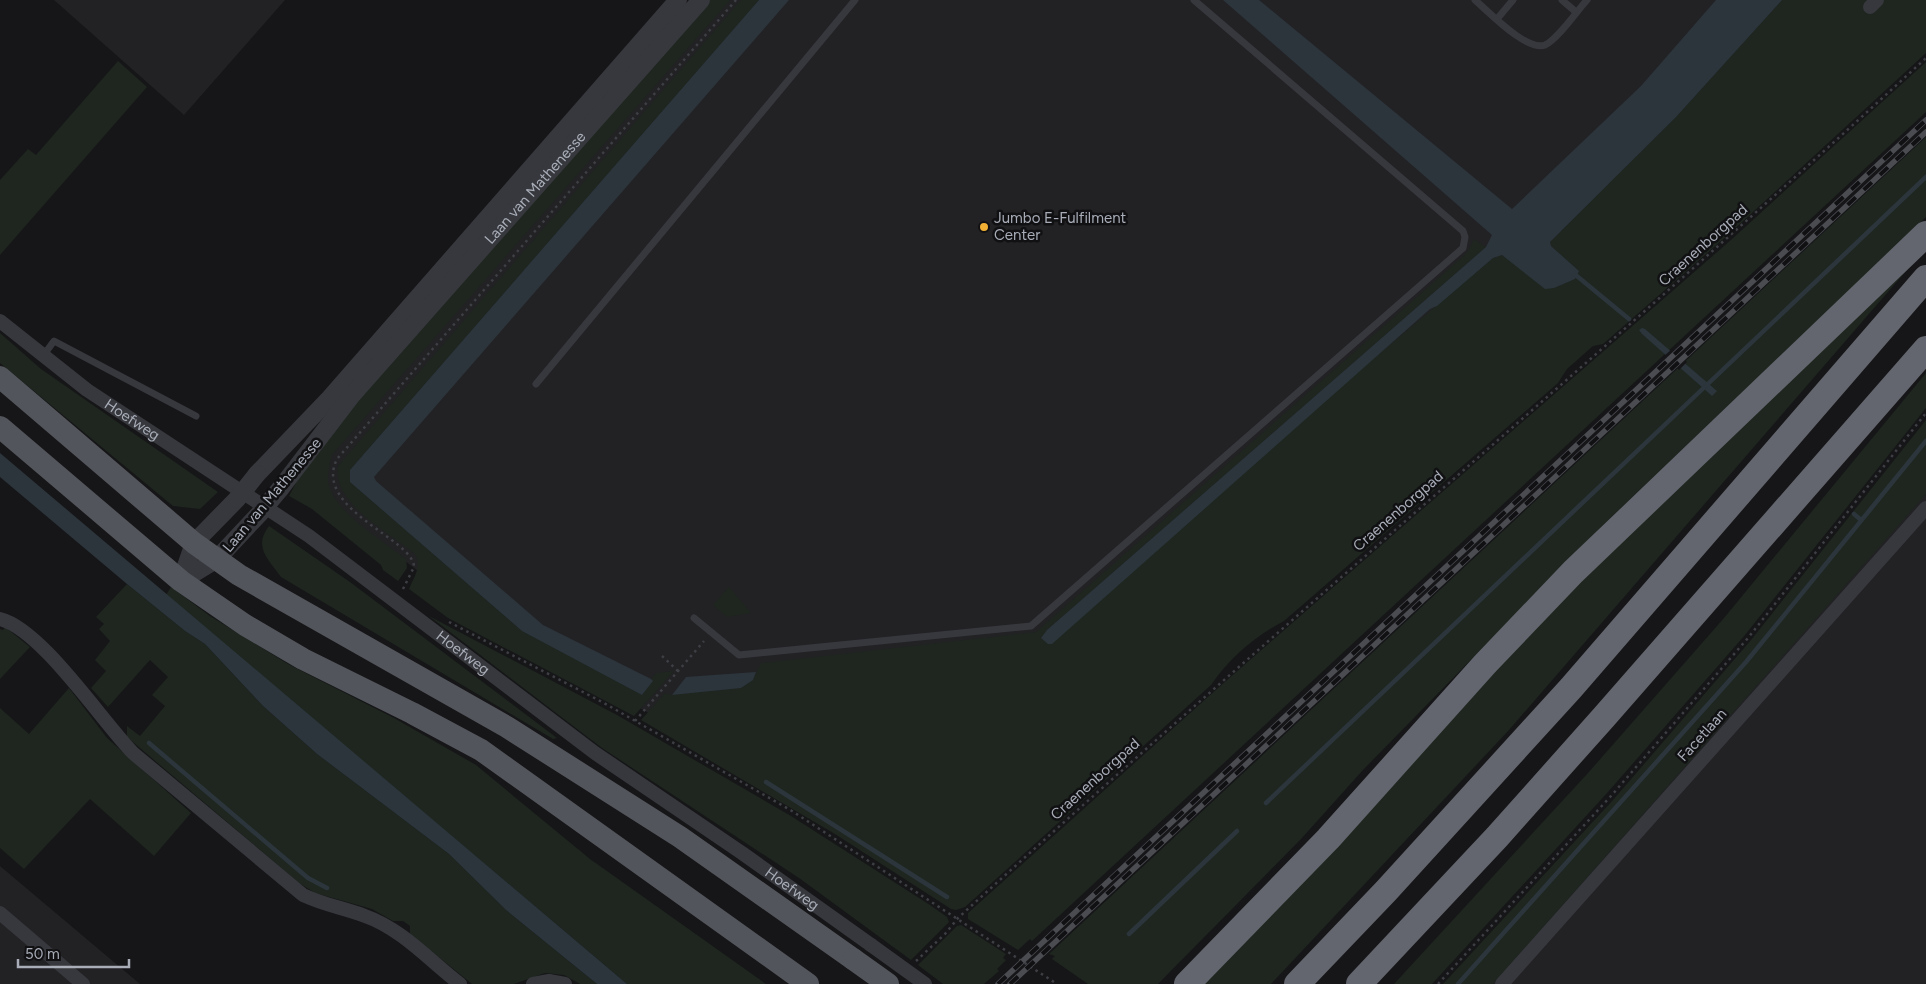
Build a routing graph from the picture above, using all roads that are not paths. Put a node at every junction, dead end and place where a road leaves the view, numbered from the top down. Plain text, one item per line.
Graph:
1 (678, 0) edge
2 (701, 0) edge
3 (855, 0) edge
4 (1194, 0) edge
5 (1475, 0) edge
6 (1513, 0) edge
7 (1562, 0) edge
8 (1587, 0) edge
9 (1576, 12) junction
10 (1497, 19) junction
11 (1926, 234) edge
12 (1926, 278) edge
13 (0, 321) edge
14 (1926, 349) edge
15 (43, 356) junction
16 (0, 377) edge
17 (536, 384) dead end
18 (196, 416) dead end
19 (0, 428) edge
20 (1926, 508) edge
21 (194, 543) junction
22 (217, 559) junction
23 (181, 582) junction
24 (0, 618) edge
25 (694, 618) dead end
26 (0, 913) edge
27 (83, 984) edge
28 (460, 984) edge
29 (533, 984) edge
30 (565, 984) edge
31 (808, 984) edge
32 (888, 984) edge
33 (925, 984) edge
34 (1188, 984) edge
35 (1297, 984) edge
36 (1358, 984) edge
37 (1502, 984) edge

1 - 21 street, Laan van Mathenesse, bridge
2 - 22 street, Laan van Mathenesse, bridge
3 - 17 lane
4 - 25 lane
5 - 10 lane
6 - 10 lane
7 - 9 lane
8 - 9 lane
9 - 10 lane
11 - 34 highway
12 - 35 highway
13 - 15 street, Hoefweg
14 - 36 highway
15 - 18 lane
15 - 33 street, Hoefweg, bridge
16 - 21 main road, Hoefweg
19 - 23 main road
20 - 37 street, Facetlaan
21 - 22 main road, Hoefweg
21 - 23 street, Laan van Mathenesse
22 - 23 street, Laan van Mathenesse
22 - 32 main road, Hoefweg, bridge
23 - 31 main road
24 - 28 street
26 - 27 street
29 - 30 street

